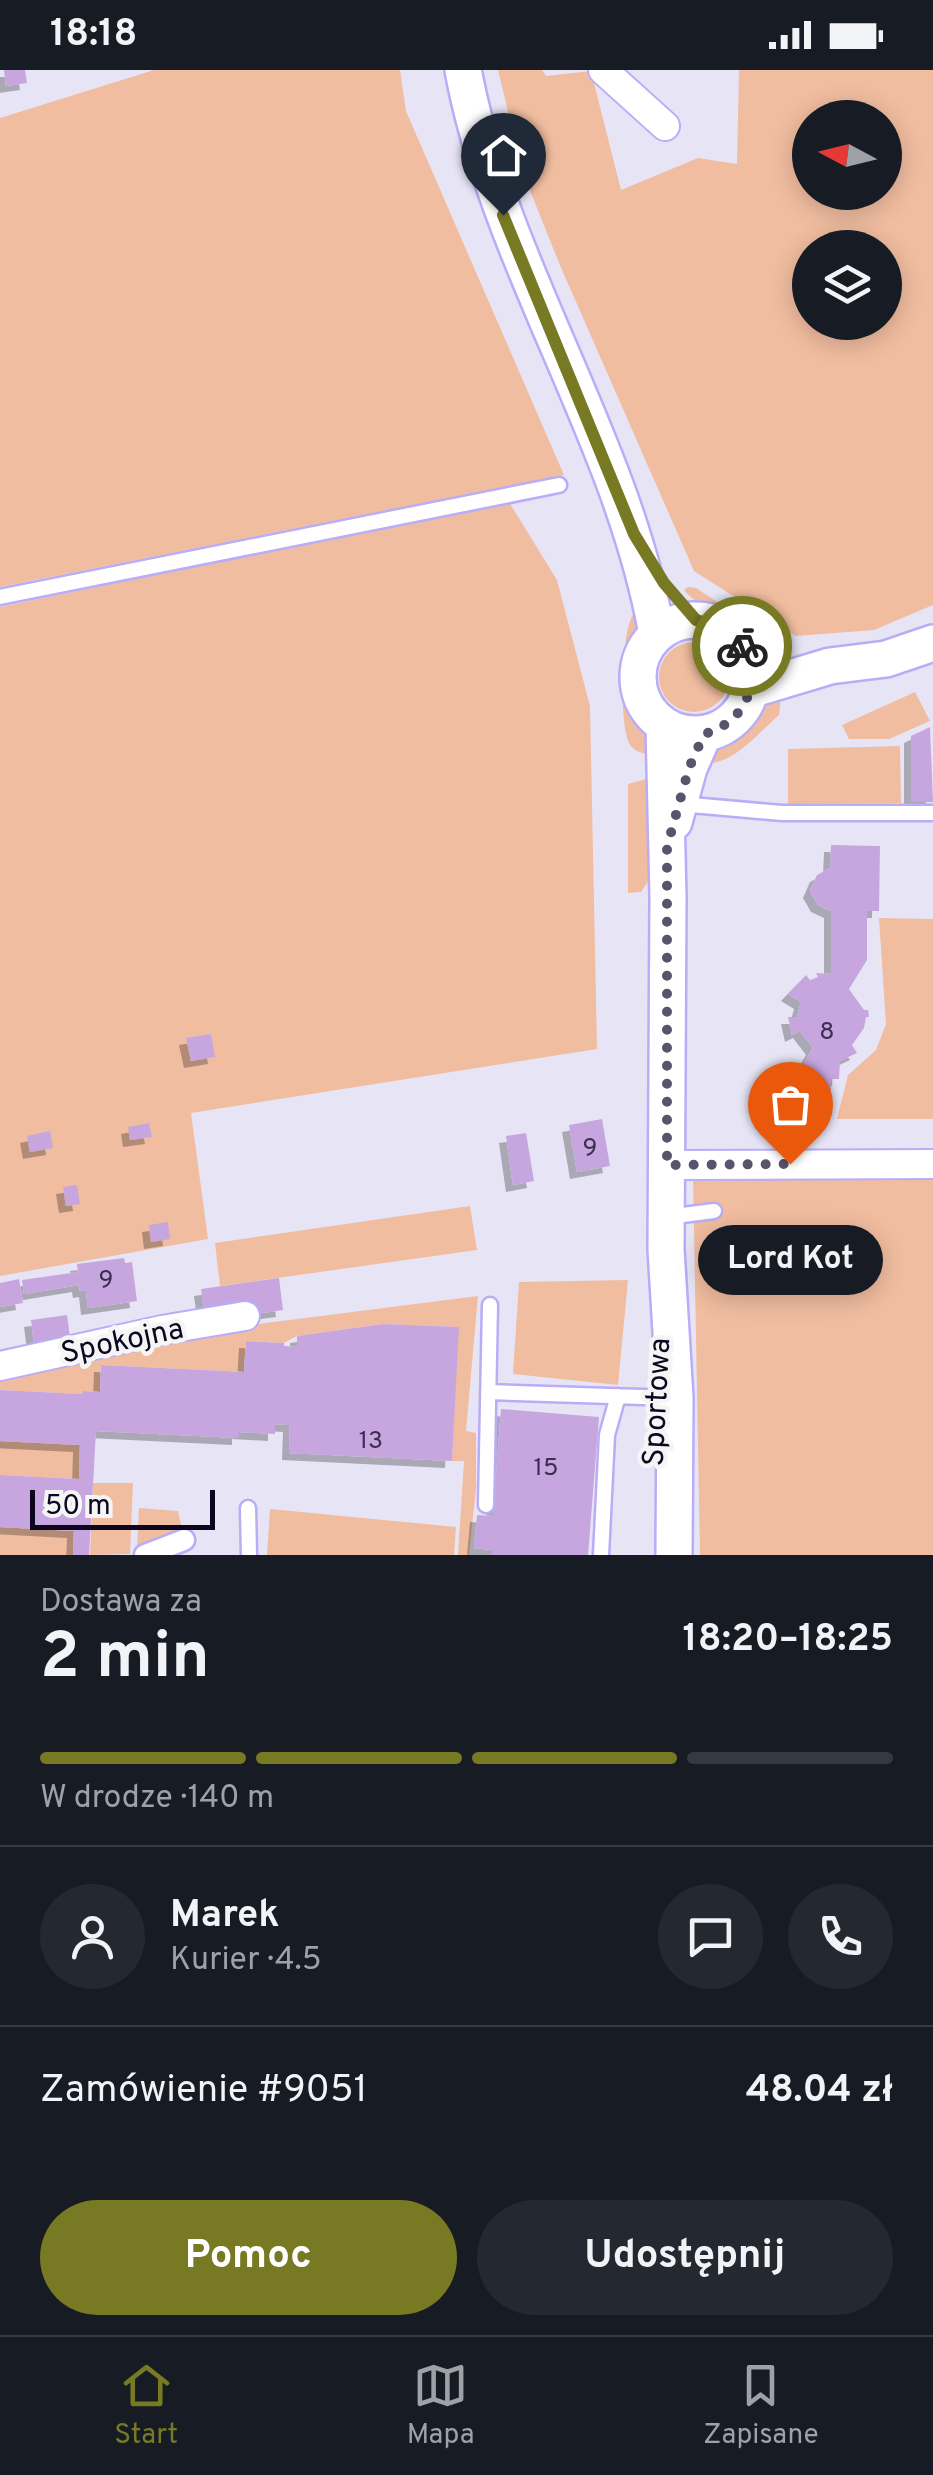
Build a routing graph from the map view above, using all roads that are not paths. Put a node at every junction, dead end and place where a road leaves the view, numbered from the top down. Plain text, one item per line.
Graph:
1 (463, 70) edge
2 (602, 70) edge
3 (665, 126) dead end
4 (559, 485) dead end
5 (634, 534) junction
6 (0, 597) edge
7 (696, 620) junction
8 (657, 634) junction
9 (933, 643) edge
10 (746, 653) junction
11 (830, 666) junction
12 (750, 690) junction
13 (664, 725) junction
14 (704, 734) junction
15 (672, 802) junction
16 (933, 813) edge
17 (933, 1164) edge
18 (667, 1165) junction
19 (714, 1212) dead end
20 (666, 1233) junction
21 (490, 1305) dead end
22 (244, 1316) dead end
23 (0, 1366) edge
24 (488, 1392) junction
25 (649, 1397) junction
26 (486, 1505) dead end
27 (248, 1508) dead end
28 (184, 1540) dead end
29 (145, 1555) edge
30 (249, 1555) edge
31 (601, 1555) edge
32 (650, 1555) edge
33 (674, 1555) edge

1 - 5 street
2 - 3 street
4 - 6 lane
5 - 7 street
5 - 8 street
7 - 8 street
7 - 10 street
8 - 13 street
9 - 11 street
10 - 11 street
10 - 12 street
11 - 12 street
12 - 14 street
13 - 14 street
13 - 15 street, Sportowa
14 - 15 street, Sportowa
15 - 16 lane
15 - 18 street, Sportowa
17 - 18 street
18 - 20 street, Sportowa
19 - 20 lane
20 - 25 street, Sportowa
21 - 24 lane
22 - 23 street, Spokojna
24 - 25 lane
24 - 26 lane
25 - 31 lane
25 - 32 street, Sportowa
25 - 33 street, Sportowa
27 - 30 lane
28 - 29 street

